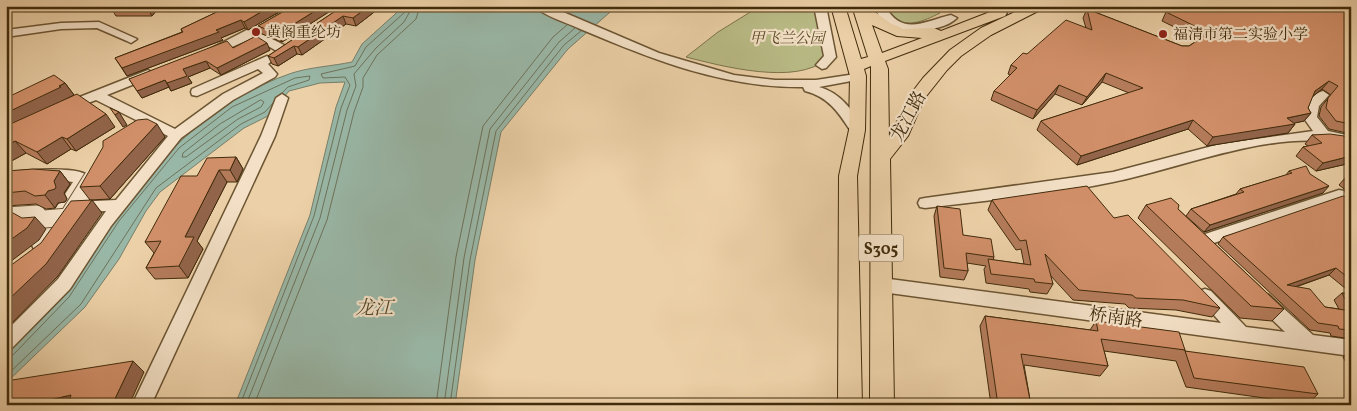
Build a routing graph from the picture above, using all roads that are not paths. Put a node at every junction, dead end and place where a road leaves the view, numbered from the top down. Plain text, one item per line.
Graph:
1 (302, 6) edge
2 (539, 6) edge
3 (550, 6) edge
4 (820, 6) edge
5 (838, 6) edge
6 (860, 6) edge
7 (879, 6) edge
8 (1017, 6) edge
9 (1040, 6) edge
10 (951, 18) dead end
11 (996, 24) junction
12 (969, 25) junction
13 (264, 32) junction
14 (6, 34) edge
15 (132, 38) dead end
16 (200, 54) edge
17 (675, 62) junction
18 (260, 64) junction
19 (878, 64) junction
20 (822, 65) dead end
21 (156, 70) edge
22 (857, 71) junction
23 (798, 86) junction
24 (197, 92) dead end
25 (96, 94) junction
26 (1323, 95) edge
27 (282, 98) dead end
28 (54, 113) edge
29 (147, 122) junction
30 (857, 130) junction
31 (132, 131) edge
32 (176, 135) junction
33 (1324, 136) junction
34 (1351, 141) edge
35 (881, 158) junction
36 (101, 164) edge
37 (6, 178) edge
38 (1324, 185) edge
39 (1345, 199) edge
40 (925, 203) dead end
41 (119, 205) junction
42 (66, 212) junction
43 (6, 216) edge
44 (1216, 255) edge
45 (30, 257) edge
46 (882, 285) junction
47 (1194, 285) edge
48 (1251, 289) edge
49 (1242, 334) junction
50 (1308, 342) junction
51 (6, 343) edge
52 (1351, 348) edge
53 (141, 405) edge
54 (850, 405) edge
55 (882, 405) edge

1 - 13 street
2 - 17 street
3 - 17 street
4 - 20 street
5 - 22 main road
6 - 12 main road
6 - 19 main road
7 - 10 street
8 - 12 main road
9 - 11 main road, 龙江路
11 - 19 main road
11 - 35 main road, 龙江路
12 - 19 main road
13 - 16 street
13 - 18 street
14 - 15 street
17 - 22 street
17 - 23 street
18 - 24 street
18 - 32 street
19 - 22 main road
19 - 35 main road
21 - 25 street
22 - 23 street
22 - 30 main road
23 - 30 street
25 - 28 street
25 - 29 street
26 - 33 street
27 - 53 street
29 - 31 street
29 - 32 street
30 - 54 main road, S305
32 - 41 street
33 - 34 street
33 - 40 street
35 - 46 main road, 龙江路 / S305
36 - 42 street, bridge
37 - 42 street
38 - 39 street
39 - 44 street
41 - 42 street
41 - 51 street
42 - 43 street, bridge
42 - 45 street
46 - 49 street, 桥南路
46 - 55 main road, 龙江路 / S305
47 - 49 street
48 - 50 street
49 - 50 street, 桥南路
50 - 52 street, 桥南路

